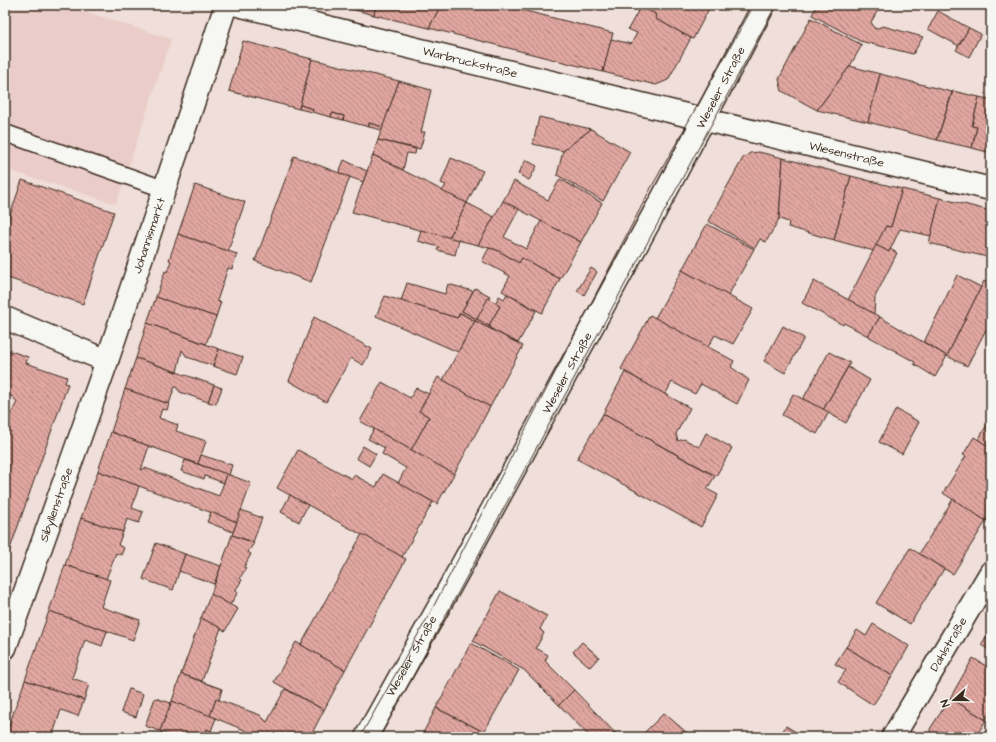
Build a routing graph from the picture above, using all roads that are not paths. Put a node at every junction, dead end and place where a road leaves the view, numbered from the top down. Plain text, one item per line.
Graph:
1 (226, 5) edge
2 (238, 5) edge
3 (764, 5) edge
4 (702, 119) junction
5 (5, 133) edge
6 (164, 189) junction
7 (991, 189) edge
8 (5, 318) edge
9 (107, 361) junction
10 (991, 572) edge
11 (5, 648) edge
12 (366, 737) edge
13 (894, 737) edge

1 - 6 street, Johannismarkt
2 - 4 street, Warbruckstraße
3 - 4 street, Weseler Straße
4 - 7 street, Wiesenstraße
4 - 12 street, Weseler Straße
5 - 6 lane
6 - 9 street, Johannismarkt
8 - 9 street
9 - 11 street, Sibyllenstraße
10 - 13 street, Dahlstraße

